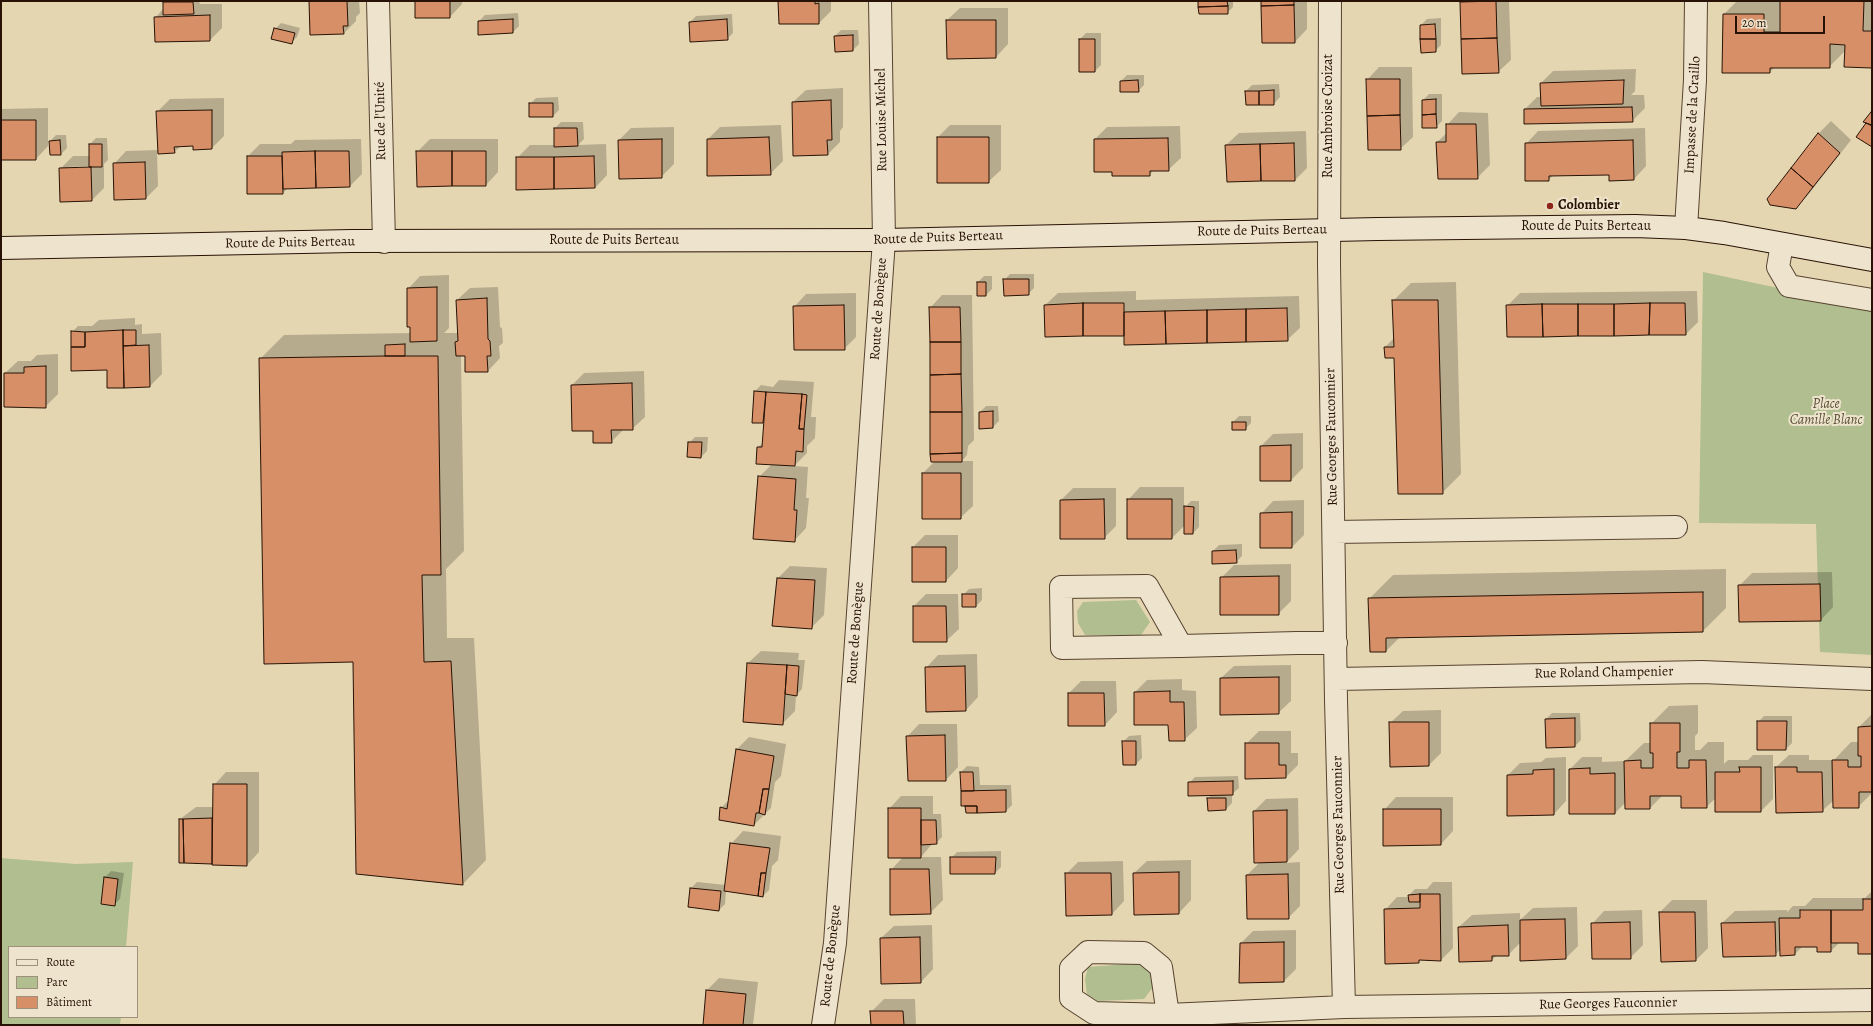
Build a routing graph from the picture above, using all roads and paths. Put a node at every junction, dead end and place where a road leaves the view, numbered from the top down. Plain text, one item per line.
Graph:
1 (378, 1) edge
2 (880, 1) edge
3 (1330, 1) edge
4 (1696, 1) edge
5 (1686, 228) junction
6 (1329, 230) junction
7 (884, 240) junction
8 (384, 242) junction
9 (1782, 244) junction
10 (1, 248) edge
11 (1872, 260) edge
12 (1872, 300) edge
13 (1676, 527) dead end
14 (1334, 532) junction
15 (1336, 643) junction
16 (1181, 646) junction
17 (1337, 679) junction
18 (1872, 679) edge
19 (1872, 1000) edge
20 (1344, 1007) junction
21 (1168, 1014) junction
22 (823, 1025) edge

1 - 8 street, Rue de l'Unité
2 - 7 street, Rue Louise Michel
3 - 6 street, Rue Ambroise Croizat
4 - 5 street, Impasse de la Craillo
5 - 6 street, Route de Puits Berteau
5 - 9 street, Route de Puits Berteau
6 - 7 street, Route de Puits Berteau
6 - 14 street, Rue Georges Fauconnier
7 - 8 street, Route de Puits Berteau
7 - 22 street, Route de Bonègue
8 - 10 street, Route de Puits Berteau
9 - 11 street, Route de Puits Berteau
9 - 12 street
13 - 14 street
14 - 15 street, Rue Georges Fauconnier
15 - 16 street
15 - 17 street, Rue Georges Fauconnier
16 - 16 street
17 - 18 street, Rue Roland Champenier
17 - 20 street, Rue Georges Fauconnier
19 - 20 street, Rue Georges Fauconnier
20 - 21 street, Rue Georges Fauconnier
21 - 21 street, Rue Georges Fauconnier

